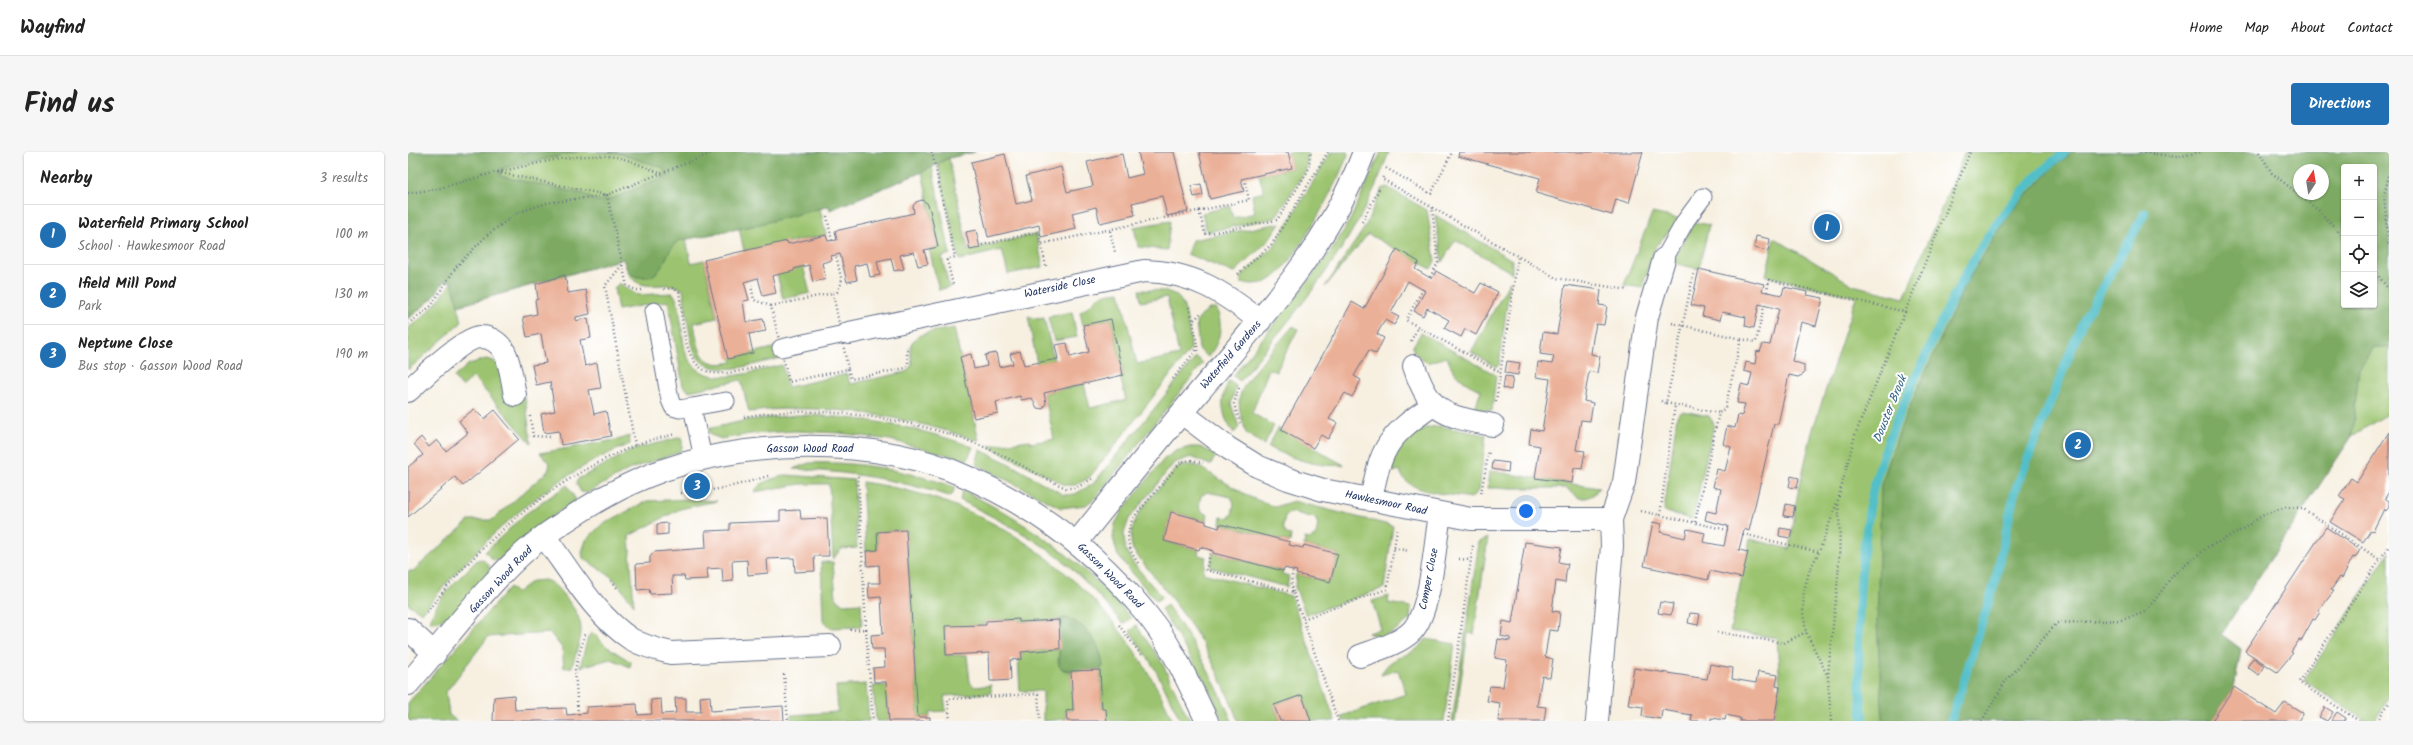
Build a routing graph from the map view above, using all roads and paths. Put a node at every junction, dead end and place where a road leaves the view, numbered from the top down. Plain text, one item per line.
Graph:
1 (714, 152) edge
2 (932, 152) edge
3 (1311, 152) edge
4 (1328, 152) edge
5 (1364, 152) edge
6 (1452, 152) edge
7 (1970, 152) edge
8 (2140, 152) edge
9 (2200, 152) edge
10 (2259, 152) edge
11 (1387, 163) dead end
12 (1386, 168) junction
13 (496, 172) junction
14 (662, 174) junction
15 (2389, 176) edge
16 (1245, 182) dead end
17 (408, 193) edge
18 (607, 196) junction
19 (1703, 197) dead end
20 (1432, 207) junction
21 (1199, 211) junction
22 (827, 216) dead end
23 (2343, 236) edge
24 (832, 240) dead end
25 (1041, 244) junction
26 (982, 245) dead end
27 (2389, 247) edge
28 (836, 255) dead end
29 (1518, 257) junction
30 (1664, 260) joint
31 (622, 265) junction
32 (1694, 272) dead end
33 (2376, 272) edge
34 (1430, 277) dead end
35 (751, 285) dead end
36 (651, 289) dead end
37 (658, 289) dead end
38 (1050, 289) junction
39 (1423, 289) dead end
40 (2389, 290) edge
41 (1635, 291) dead end
42 (1221, 292) junction
43 (1767, 292) dead end
44 (833, 293) dead end
45 (771, 306) dead end
46 (1764, 306) dead end
47 (958, 310) junction
48 (654, 311) dead end
49 (1906, 312) junction
50 (1648, 317) junction
51 (1260, 321) junction
52 (408, 324) edge
53 (1683, 325) junction
54 (849, 333) joint
55 (1741, 338) junction
56 (781, 357) dead end
57 (769, 364) dead end
58 (1414, 366) dead end
59 (1219, 368) junction
60 (1501, 373) junction
61 (408, 391) edge
62 (516, 396) joint
63 (1637, 396) junction
64 (726, 400) dead end
65 (1666, 403) junction
66 (1675, 404) junction
67 (1433, 405) junction
68 (692, 407) junction
69 (1182, 413) junction
70 (1719, 413) junction
71 (1493, 425) junction
72 (552, 437) dead end
73 (635, 445) dead end
74 (703, 458) junction
75 (774, 475) dead end
76 (851, 475) dead end
77 (858, 476) junction
78 (865, 477) dead end
79 (569, 480) dead end
80 (674, 494) dead end
81 (1371, 500) junction
82 (1838, 500) junction
83 (588, 508) junction
84 (1440, 514) junction
85 (1660, 515) dead end
86 (1471, 519) junction
87 (1611, 519) junction
88 (1695, 522) dead end
89 (1397, 528) dead end
90 (1743, 534) dead end
91 (544, 536) junction
92 (1077, 542) junction
93 (2389, 546) edge
94 (1211, 550) dead end
95 (1820, 552) junction
96 (2380, 560) junction
97 (1293, 570) dead end
98 (1293, 592) junction
99 (599, 610) junction
100 (1303, 619) junction
101 (1118, 623) dead end
102 (408, 629) edge
103 (866, 629) junction
104 (1717, 632) dead end
105 (1806, 632) junction
106 (830, 646) joint
107 (783, 648) junction
108 (435, 654) junction
109 (1360, 656) dead end
110 (1143, 657) dead end
111 (1828, 677) junction
112 (408, 684) edge
113 (2389, 703) edge
114 (578, 714) dead end
115 (788, 721) edge
116 (873, 721) edge
117 (950, 721) edge
118 (1040, 721) edge
119 (1207, 721) edge
120 (1338, 721) edge
121 (1448, 721) edge
122 (1597, 721) edge
123 (1832, 721) edge
124 (1982, 721) edge
125 (2359, 721) edge
126 (2377, 721) edge

1 - 14 path
2 - 47 path
3 - 21 path
4 - 42 path
5 - 51 street, Waterfield Gardens
6 - 12 path
7 - 49 path
8 - 9 path
10 - 23 path
11 - 12 path
12 - 20 path
13 - 14 path
13 - 17 path
13 - 18 path
14 - 18 path
15 - 27 path
16 - 21 path
18 - 31 path
18 - 52 path
19 - 30 lane
20 - 29 path
20 - 34 path
21 - 25 path
22 - 24 path
25 - 26 path
25 - 38 path
28 - 44 path
29 - 41 path
29 - 60 path
30 - 50 street
31 - 36 path
31 - 73 path
32 - 53 path
33 - 40 path
35 - 45 path
37 - 57 path
38 - 42 street, Waterside Close
38 - 47 street, Waterside Close
39 - 60 path
42 - 51 street, Waterside Close
42 - 59 path
43 - 49 path
46 - 55 path
47 - 54 street, Waterside Close
48 - 68 lane
49 - 82 path
50 - 53 path
50 - 63 street
51 - 59 street, Waterfield Gardens
53 - 55 path
53 - 65 path
54 - 56 lane
55 - 70 path
58 - 67 street
59 - 69 street, Waterfield Gardens
60 - 71 path
61 - 62 street
62 - 72 path
63 - 65 path
63 - 87 street
64 - 68 lane
65 - 66 path
66 - 70 path
66 - 85 path
67 - 71 street
67 - 81 street
68 - 74 lane
69 - 81 street, Hawkesmoor Road
69 - 92 street, Waterfield Gardens
70 - 88 path
71 - 86 path
74 - 83 street, Gasson Wood Road
74 - 92 street, Gasson Wood Road
75 - 80 path
76 - 77 path
77 - 78 path
77 - 103 path
79 - 83 path
81 - 84 street, Hawkesmoor Road
82 - 95 path
82 - 111 path
83 - 91 street, Gasson Wood Road
84 - 86 street, Hawkesmoor Road
84 - 109 street, Comper Close
86 - 87 street, Hawkesmoor Road
86 - 121 path
87 - 122 street
89 - 100 path
90 - 95 path
91 - 99 street
91 - 108 street, Gasson Wood Road
92 - 119 street, Gasson Wood Road
93 - 96 path
94 - 98 path
95 - 105 path
96 - 124 path
96 - 125 path
97 - 98 path
98 - 100 path
99 - 107 street
99 - 114 path
100 - 120 path
101 - 110 path
102 - 108 street
103 - 106 path
103 - 116 path
104 - 105 path
105 - 111 path
106 - 107 street
107 - 115 path
108 - 112 street, Gasson Wood Road
111 - 123 path
113 - 126 path
117 - 118 path

